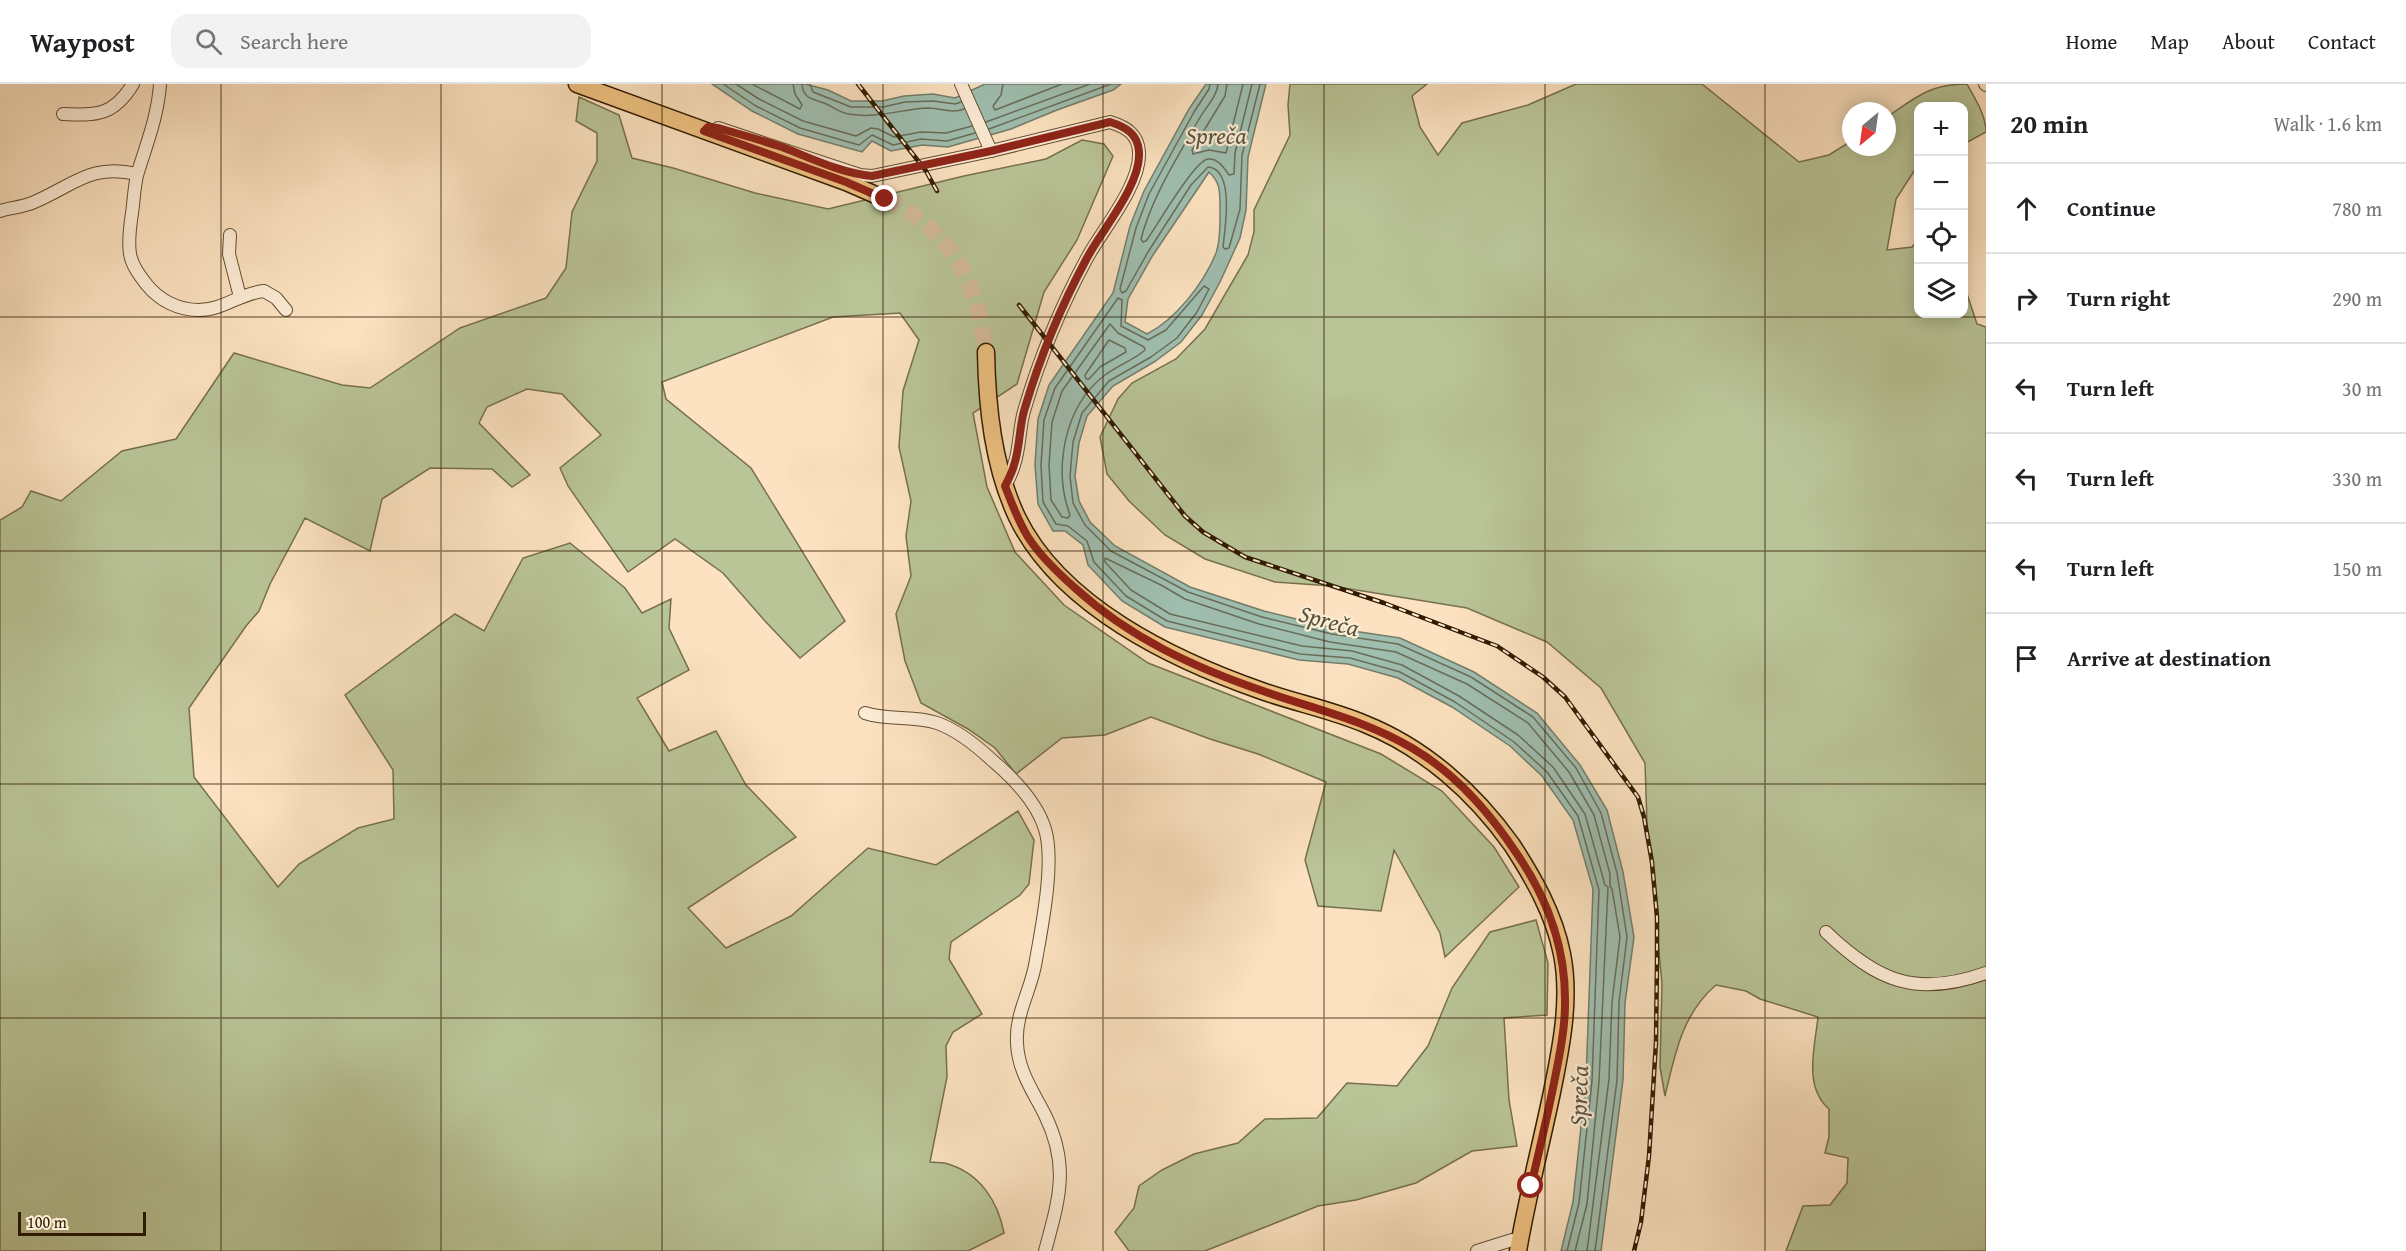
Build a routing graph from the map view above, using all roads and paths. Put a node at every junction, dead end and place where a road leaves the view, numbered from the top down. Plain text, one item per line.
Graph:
1 (133, 84) edge
2 (160, 84) edge
3 (577, 84) edge
4 (961, 84) edge
5 (63, 114) dead end
6 (704, 131) junction
7 (990, 146) junction
8 (137, 174) junction
9 (885, 199) tunnel mouth
10 (0, 211) edge
11 (230, 236) dead end
12 (240, 297) junction
13 (286, 310) dead end
14 (986, 352) tunnel mouth
15 (1005, 486) junction
16 (866, 713) dead end
17 (1826, 932) dead end
18 (1986, 973) edge
19 (1519, 1246) edge
20 (1045, 1251) edge
21 (1477, 1251) edge

1 - 5 street
2 - 8 street
3 - 6 main road
4 - 7 street
6 - 7 street
6 - 9 main road
7 - 15 street
8 - 10 street
8 - 12 street
11 - 12 street
12 - 13 street
14 - 15 main road
15 - 19 main road
16 - 20 street
17 - 18 street
19 - 21 street

